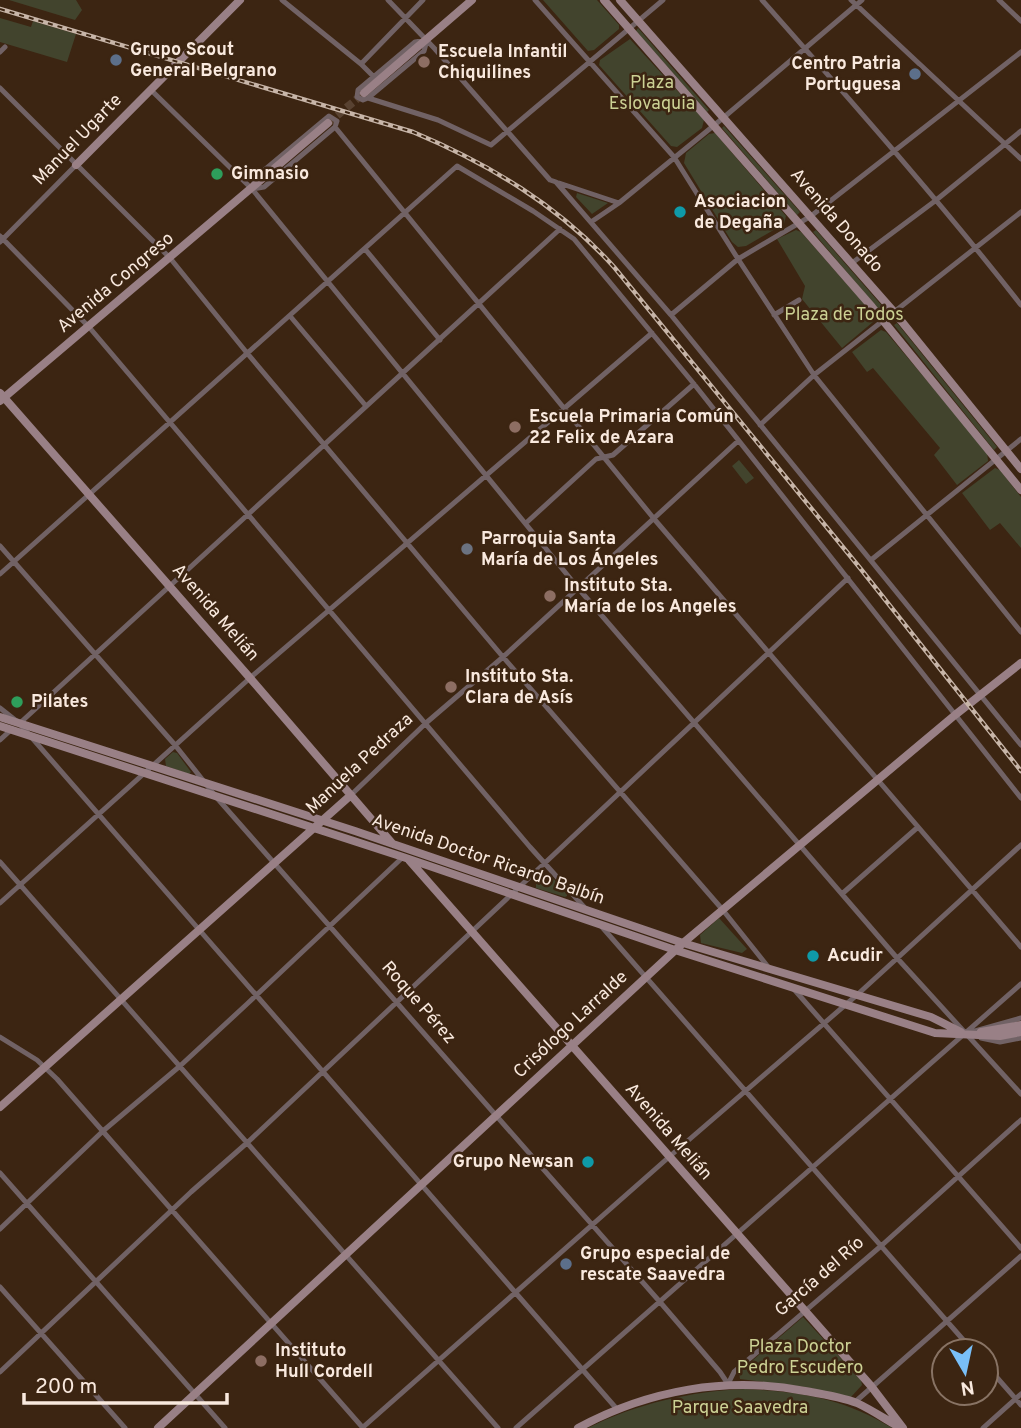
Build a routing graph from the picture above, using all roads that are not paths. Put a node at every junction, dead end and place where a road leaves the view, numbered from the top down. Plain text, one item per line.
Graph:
1 (240, 0) edge
2 (282, 0) edge
3 (388, 0) edge
4 (423, 0) edge
5 (472, 0) edge
6 (535, 0) edge
7 (604, 0) edge
8 (620, 0) edge
9 (663, 0) edge
10 (762, 0) edge
11 (862, 0) edge
12 (999, 0) edge
13 (853, 3) edge
14 (405, 17) junction
15 (639, 21) junction
16 (1021, 21) edge
17 (629, 29) junction
18 (427, 40) junction
19 (805, 49) junction
20 (1021, 51) edge
21 (590, 61) junction
22 (361, 64) junction
23 (374, 77) junction
24 (0, 88) edge
25 (150, 89) junction
26 (366, 96) junction
27 (958, 101) junction
28 (723, 118) junction
29 (332, 125) joint
30 (714, 125) junction
31 (1021, 131) edge
32 (509, 132) junction
33 (1005, 144) junction
34 (893, 150) junction
35 (674, 157) junction
36 (1021, 159) edge
37 (76, 165) junction
38 (556, 182) junction
39 (252, 189) junction
40 (935, 201) junction
41 (619, 203) junction
42 (1021, 212) edge
43 (405, 213) junction
44 (811, 216) junction
45 (591, 222) junction
46 (799, 223) junction
47 (560, 229) junction
48 (1, 239) edge
49 (365, 249) junction
50 (977, 249) junction
51 (170, 258) junction
52 (738, 259) junction
53 (852, 263) junction
54 (327, 282) junction
55 (799, 300) dead end
56 (1021, 305) edge
57 (479, 306) junction
58 (894, 313) junction
59 (671, 315) junction
60 (774, 315) junction
61 (290, 316) junction
62 (884, 321) junction
63 (89, 327) junction
64 (652, 333) junction
65 (440, 340) junction
66 (247, 353) junction
67 (403, 374) junction
68 (814, 375) junction
69 (694, 384) junction
70 (2, 397) edge
71 (366, 407) junction
72 (564, 408) junction
73 (171, 422) junction
74 (760, 425) junction
75 (1021, 439) edge
76 (738, 441) junction
77 (324, 444) junction
78 (1007, 451) junction
79 (604, 457) junction
80 (997, 459) junction
81 (1021, 469) edge
82 (487, 477) junction
83 (1021, 489) edge
84 (89, 496) junction
85 (248, 514) junction
86 (927, 514) junction
87 (655, 520) junction
88 (526, 523) junction
89 (408, 544) junction
90 (0, 546) edge
91 (871, 560) junction
92 (14, 561) junction
93 (0, 574) edge
94 (848, 578) junction
95 (169, 585) junction
96 (578, 588) junction
97 (330, 611) junction
98 (1021, 632) edge
99 (95, 654) junction
100 (768, 654) junction
101 (503, 657) junction
102 (1021, 663) edge
103 (250, 678) junction
104 (980, 695) junction
105 (0, 708) edge
106 (955, 715) junction
107 (0, 717) edge
108 (19, 723) junction
109 (426, 723) junction
110 (695, 724) junction
111 (0, 726) edge
112 (11, 730) junction
113 (29, 735) junction
114 (0, 740) edge
115 (1021, 745) edge
116 (175, 746) junction
117 (152, 766) junction
118 (143, 774) junction
119 (878, 779) junction
120 (207, 784) junction
121 (620, 792) junction
122 (351, 795) junction
123 (1021, 797) edge
124 (217, 798) junction
125 (98, 815) junction
126 (323, 821) junction
127 (918, 827) junction
128 (313, 828) junction
129 (393, 844) junction
130 (799, 844) junction
131 (1021, 845) edge
132 (405, 857) junction
133 (0, 862) edge
134 (275, 862) junction
135 (545, 864) junction
136 (22, 884) junction
137 (971, 889) junction
138 (516, 891) junction
139 (843, 893) junction
140 (0, 903) edge
141 (722, 909) junction
142 (587, 910) junction
143 (598, 923) junction
144 (330, 925) junction
145 (198, 930) junction
146 (472, 932) junction
147 (683, 943) junction
148 (1021, 947) edge
149 (676, 950) junction
150 (897, 958) junction
151 (769, 968) junction
152 (646, 976) junction
153 (1021, 984) edge
154 (790, 985) junction
155 (858, 994) junction
156 (256, 996) junction
157 (121, 999) junction
158 (396, 1002) junction
159 (847, 1003) junction
160 (1021, 1018) edge
161 (823, 1023) junction
162 (1021, 1025) edge
163 (1021, 1032) edge
164 (965, 1034) junction
165 (0, 1037) edge
166 (1021, 1038) edge
167 (572, 1046) junction
168 (180, 1066) junction
169 (44, 1068) junction
170 (323, 1072) junction
171 (746, 1090) junction
172 (1021, 1094) edge
173 (890, 1100) junction
174 (0, 1107) edge
175 (495, 1116) junction
176 (1021, 1120) edge
177 (103, 1131) junction
178 (248, 1142) junction
179 (669, 1157) junction
180 (813, 1168) junction
181 (0, 1173) edge
182 (957, 1176) junction
183 (422, 1185) junction
184 (27, 1204) junction
185 (171, 1211) junction
186 (592, 1225) junction
187 (0, 1229) edge
188 (736, 1234) junction
189 (881, 1245) junction
190 (1021, 1248) edge
191 (346, 1254) junction
192 (1021, 1256) edge
193 (96, 1281) junction
194 (0, 1287) edge
195 (515, 1292) junction
196 (660, 1301) junction
197 (805, 1311) junction
198 (947, 1321) junction
199 (271, 1323) junction
200 (40, 1334) junction
201 (961, 1337) edge
202 (439, 1361) junction
203 (582, 1369) junction
204 (0, 1372) edge
205 (1000, 1379) edge
206 (728, 1384) junction
207 (871, 1386) junction
208 (195, 1394) junction
209 (1018, 1396) edge
210 (855, 1402) junction
211 (1021, 1405) edge
212 (616, 1408) junction
213 (874, 1411) junction
214 (125, 1428) edge
215 (158, 1428) edge
216 (225, 1428) edge
217 (362, 1428) edge
218 (498, 1428) edge
219 (516, 1428) edge
220 (578, 1428) edge
221 (902, 1428) edge
222 (983, 1428) edge

1 - 25 main road, Manuel Ugarte
2 - 22 street
3 - 14 street
4 - 14 street
5 - 18 main road
6 - 21 street
7 - 17 main road
8 - 15 main road, Avenida Donado
9 - 15 street
10 - 19 street
11 - 13 street
12 - 16 street
13 - 19 street
13 - 27 street
14 - 18 street
14 - 22 street
15 - 17 street
15 - 28 main road, Avenida Donado
17 - 21 street
17 - 30 main road
18 - 23 street
18 - 26 main road
18 - 32 street
19 - 28 street
19 - 34 street
20 - 27 street
21 - 32 street
21 - 35 street
22 - 23 street
23 - 26 street
24 - 37 street
25 - 37 main road, Manuel Ugarte
25 - 39 street
26 - 32 street
27 - 33 street
27 - 34 street
28 - 30 street
28 - 44 main road, Avenida Donado
29 - 39 main road, Avenida Congreso
29 - 43 street
30 - 35 street
30 - 46 main road
31 - 33 street
32 - 38 street
33 - 36 street
33 - 40 street
34 - 40 street
34 - 44 street
35 - 41 street
35 - 52 street
37 - 48 street, Manuel Ugarte
37 - 51 street
38 - 41 street
38 - 45 street
39 - 51 main road, Avenida Congreso
39 - 54 street
40 - 50 street
40 - 53 street
41 - 45 street
42 - 50 street
43 - 47 street
43 - 49 street
43 - 57 street
44 - 46 street
44 - 53 main road, Avenida Donado
45 - 59 street
46 - 52 street
46 - 62 main road
47 - 57 street
47 - 64 street
48 - 63 street
49 - 54 street
49 - 65 street
50 - 56 street
50 - 58 street
51 - 63 main road, Avenida Congreso
51 - 66 street
52 - 59 street
52 - 60 street
53 - 58 main road, Avenida Donado
54 - 61 street
54 - 67 street
55 - 60 street
57 - 65 street
57 - 72 street
58 - 62 street
58 - 78 main road, Avenida Donado
59 - 74 street
60 - 68 street
61 - 66 street
61 - 71 street
62 - 68 street
62 - 80 main road
63 - 70 main road, Avenida Congreso
63 - 73 street
64 - 69 street
64 - 72 street
65 - 67 street
66 - 73 street
66 - 77 street
67 - 71 street
67 - 82 street
68 - 74 street
68 - 86 street
69 - 76 street
69 - 79 street
70 - 84 main road, Avenida Melián
71 - 77 street
72 - 79 street
72 - 82 street
73 - 84 street
73 - 85 street
74 - 91 street
75 - 78 street
76 - 87 street, Manuela Pedraza
76 - 94 street
77 - 85 street
77 - 89 street
78 - 80 street
78 - 81 main road, Avenida Donado
79 - 87 street
79 - 88 street
80 - 83 main road
80 - 86 street
82 - 88 street
82 - 89 street
84 - 92 street
84 - 95 main road, Avenida Melián
85 - 95 street
85 - 97 street
86 - 91 street
86 - 98 street
87 - 96 street, Manuela Pedraza
87 - 100 street
88 - 96 street
89 - 97 street
89 - 101 street
90 - 92 street, Roque Pérez
91 - 104 street
92 - 93 street
92 - 99 street, Roque Pérez
94 - 100 street
94 - 106 street
95 - 99 street
95 - 103 main road, Avenida Melián
96 - 101 street, Manuela Pedraza
96 - 110 street
97 - 103 street
97 - 109 street
99 - 108 street
99 - 116 street, Roque Pérez
100 - 110 street
100 - 119 street
101 - 109 street, Manuela Pedraza
101 - 121 street
102 - 104 main road, Crisólogo Larralde
103 - 116 street
103 - 122 main road, Avenida Melián
104 - 106 main road, Crisólogo Larralde
104 - 115 street
105 - 108 street
106 - 119 main road, Crisólogo Larralde
106 - 123 street
107 - 108 main road, Avenida Doctor Ricardo Balbín
108 - 112 street
108 - 113 street
108 - 117 main road, Avenida Doctor Ricardo Balbín
109 - 122 street, Manuela Pedraza
109 - 135 street
110 - 121 street
110 - 130 street
111 - 112 main road, Avenida Doctor Ricardo Balbín
112 - 113 main road, Avenida Doctor Ricardo Balbín
112 - 114 street
113 - 118 main road, Avenida Doctor Ricardo Balbín
113 - 125 street
116 - 117 street
116 - 120 street, Roque Pérez
117 - 118 street
117 - 120 main road, Avenida Doctor Ricardo Balbín
118 - 124 main road, Avenida Doctor Ricardo Balbín
118 - 125 street
119 - 127 street
119 - 130 main road, Crisólogo Larralde
120 - 124 street, Roque Pérez
120 - 126 main road, Avenida Doctor Ricardo Balbín
121 - 135 street
121 - 141 street
122 - 126 main road, Manuela Pedraza
122 - 129 main road, Avenida Melián
124 - 128 main road, Avenida Doctor Ricardo Balbín
124 - 134 street, Roque Pérez
125 - 136 street
125 - 145 street
126 - 128 main road, Manuela Pedraza
126 - 129 main road, Avenida Doctor Ricardo Balbín
127 - 137 street
127 - 139 street
128 - 132 main road, Avenida Doctor Ricardo Balbín
128 - 134 main road, Manuela Pedraza
129 - 132 main road, Avenida Melián
129 - 138 main road, Avenida Doctor Ricardo Balbín
130 - 139 street
130 - 141 main road, Crisólogo Larralde
131 - 137 street
132 - 138 main road, Avenida Doctor Ricardo Balbín
132 - 144 street
132 - 146 main road, Avenida Melián
133 - 136 street
134 - 144 street, Roque Pérez
134 - 145 main road, Manuela Pedraza
135 - 138 street
135 - 142 street
136 - 140 street
136 - 157 street
137 - 148 street
137 - 150 street
138 - 142 main road, Avenida Doctor Ricardo Balbín
138 - 143 main road, Avenida Doctor Ricardo Balbín
138 - 146 street
139 - 150 street
141 - 147 main road, Crisólogo Larralde
141 - 151 street
142 - 147 main road, Avenida Doctor Ricardo Balbín
143 - 149 main road, Avenida Doctor Ricardo Balbín
143 - 152 street
144 - 156 street
144 - 158 street, Roque Pérez
145 - 156 street
145 - 157 main road, Manuela Pedraza
146 - 158 street
146 - 167 main road, Avenida Melián
147 - 149 main road, Crisólogo Larralde
147 - 151 main road, Avenida Doctor Ricardo Balbín
149 - 152 main road, Crisólogo Larralde
149 - 154 main road, Avenida Doctor Ricardo Balbín
150 - 155 street
150 - 164 street
151 - 155 main road, Avenida Doctor Ricardo Balbín
152 - 167 main road, Crisólogo Larralde
152 - 171 street
153 - 164 street
154 - 159 main road, Avenida Doctor Ricardo Balbín
154 - 161 street
155 - 159 street
155 - 164 main road, Avenida Doctor Ricardo Balbín
156 - 168 street
156 - 170 street
157 - 168 street
157 - 169 main road, Manuela Pedraza
158 - 170 street
158 - 175 street, Roque Pérez
159 - 161 street
159 - 164 main road, Avenida Doctor Ricardo Balbín
160 - 164 street, Avenida Doctor Ricardo Balbín
161 - 171 street
161 - 173 street
162 - 164 main road
163 - 164 main road
164 - 166 street, Avenida Doctor Ricardo Balbín
164 - 172 street
164 - 173 street
165 - 169 street
167 - 175 main road, Crisólogo Larralde
167 - 179 main road, Avenida Melián
168 - 177 street
168 - 178 street
169 - 174 main road, Manuela Pedraza
169 - 177 street
170 - 178 street
170 - 183 street
171 - 179 street
171 - 180 street
173 - 180 street
173 - 182 street
175 - 183 main road, Crisólogo Larralde
175 - 186 street, Roque Pérez
176 - 182 street, García del Río
177 - 184 street
177 - 185 street
178 - 185 street
178 - 191 street
179 - 186 street
179 - 188 main road, Avenida Melián
180 - 188 street
180 - 189 street
181 - 184 street
182 - 189 street, García del Río
182 - 190 street
183 - 191 main road, Crisólogo Larralde
183 - 195 street
184 - 187 street
184 - 193 street
185 - 193 street
185 - 199 street
186 - 195 street
186 - 196 street, Roque Pérez
188 - 196 street
188 - 197 main road, Avenida Melián
189 - 197 street, García del Río
189 - 198 street
191 - 199 main road, Crisólogo Larralde
191 - 202 street
192 - 198 street
193 - 200 street
193 - 208 street
194 - 200 street
195 - 202 street
195 - 203 street
196 - 203 street
196 - 206 street, Roque Pérez
197 - 206 street, García del Río
197 - 207 main road, Avenida Melián
198 - 201 street
198 - 207 street
199 - 208 main road, Crisólogo Larralde
199 - 217 street
200 - 204 street
200 - 214 street
202 - 217 street
202 - 218 street
203 - 212 street
203 - 219 street
205 - 209 street
206 - 210 main road
206 - 212 main road
207 - 210 street
207 - 213 main road
207 - 221 main road, Avenida Melián
208 - 215 main road, Crisólogo Larralde
208 - 216 street
209 - 211 street
209 - 222 street
210 - 213 main road, Avenida Melián
212 - 220 main road
213 - 221 main road, Avenida Melián

